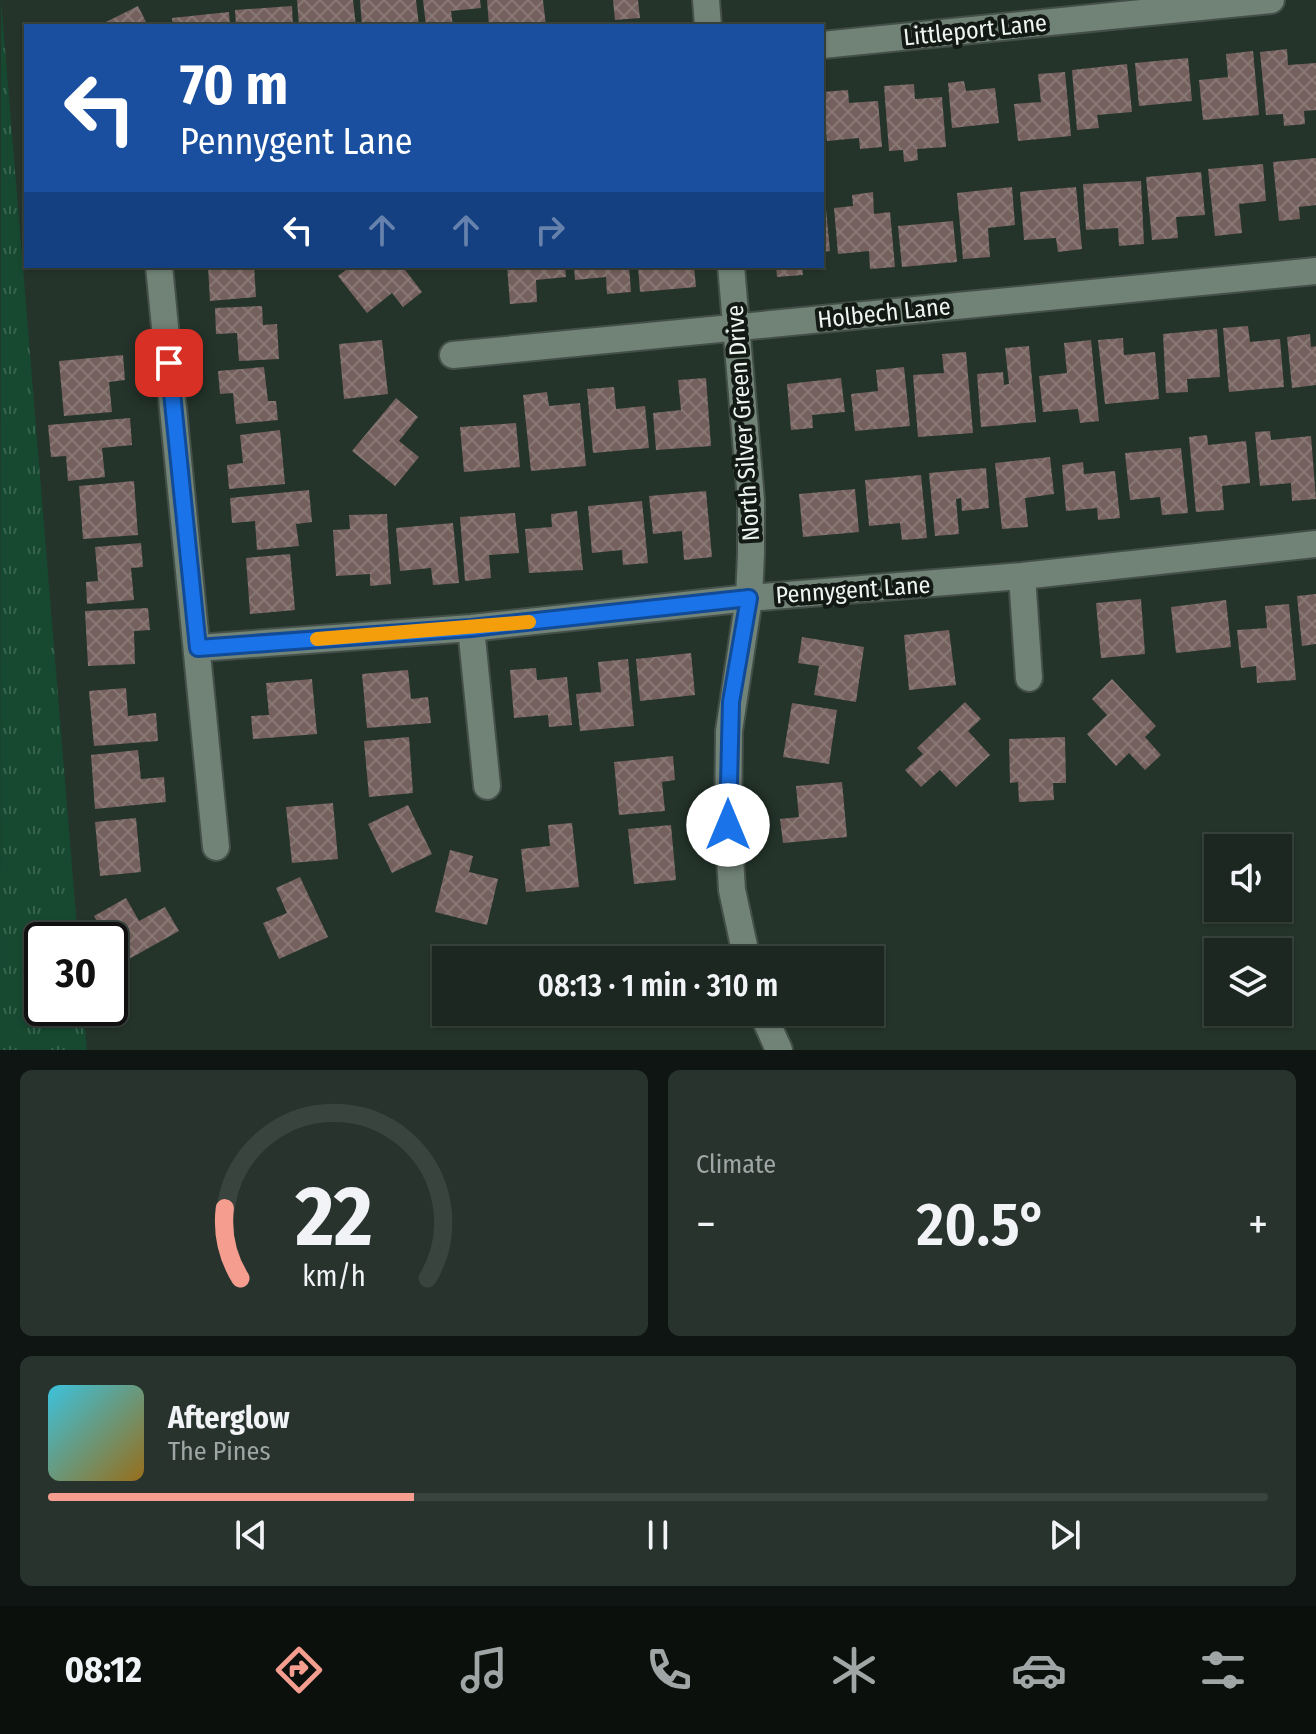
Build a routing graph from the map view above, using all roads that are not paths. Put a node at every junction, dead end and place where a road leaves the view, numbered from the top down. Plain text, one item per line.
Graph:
1 (706, 0) edge
2 (1271, 0) edge
3 (708, 24) edge
4 (824, 45) edge
5 (159, 268) edge
6 (731, 268) edge
7 (1316, 271) edge
8 (737, 327) junction
9 (453, 355) dead end
10 (1316, 544) edge
11 (1022, 576) junction
12 (749, 598) junction
13 (471, 628) junction
14 (198, 648) junction
15 (1029, 678) dead end
16 (487, 786) dead end
17 (216, 847) dead end
18 (744, 946) edge
19 (768, 1026) edge
20 (779, 1050) edge

1 - 3 street
2 - 4 street, Littleport Lane
5 - 14 street
6 - 8 street, North Silver Green Drive
7 - 8 street, Holbech Lane
8 - 9 street, Holbech Lane
8 - 12 street, North Silver Green Drive
10 - 11 street, Pennygent Lane
11 - 12 street, Pennygent Lane
11 - 15 street
12 - 13 street, Pennygent Lane
12 - 18 street, North Silver Green Drive
13 - 14 street, Pennygent Lane
13 - 16 street
14 - 17 street
19 - 20 street

